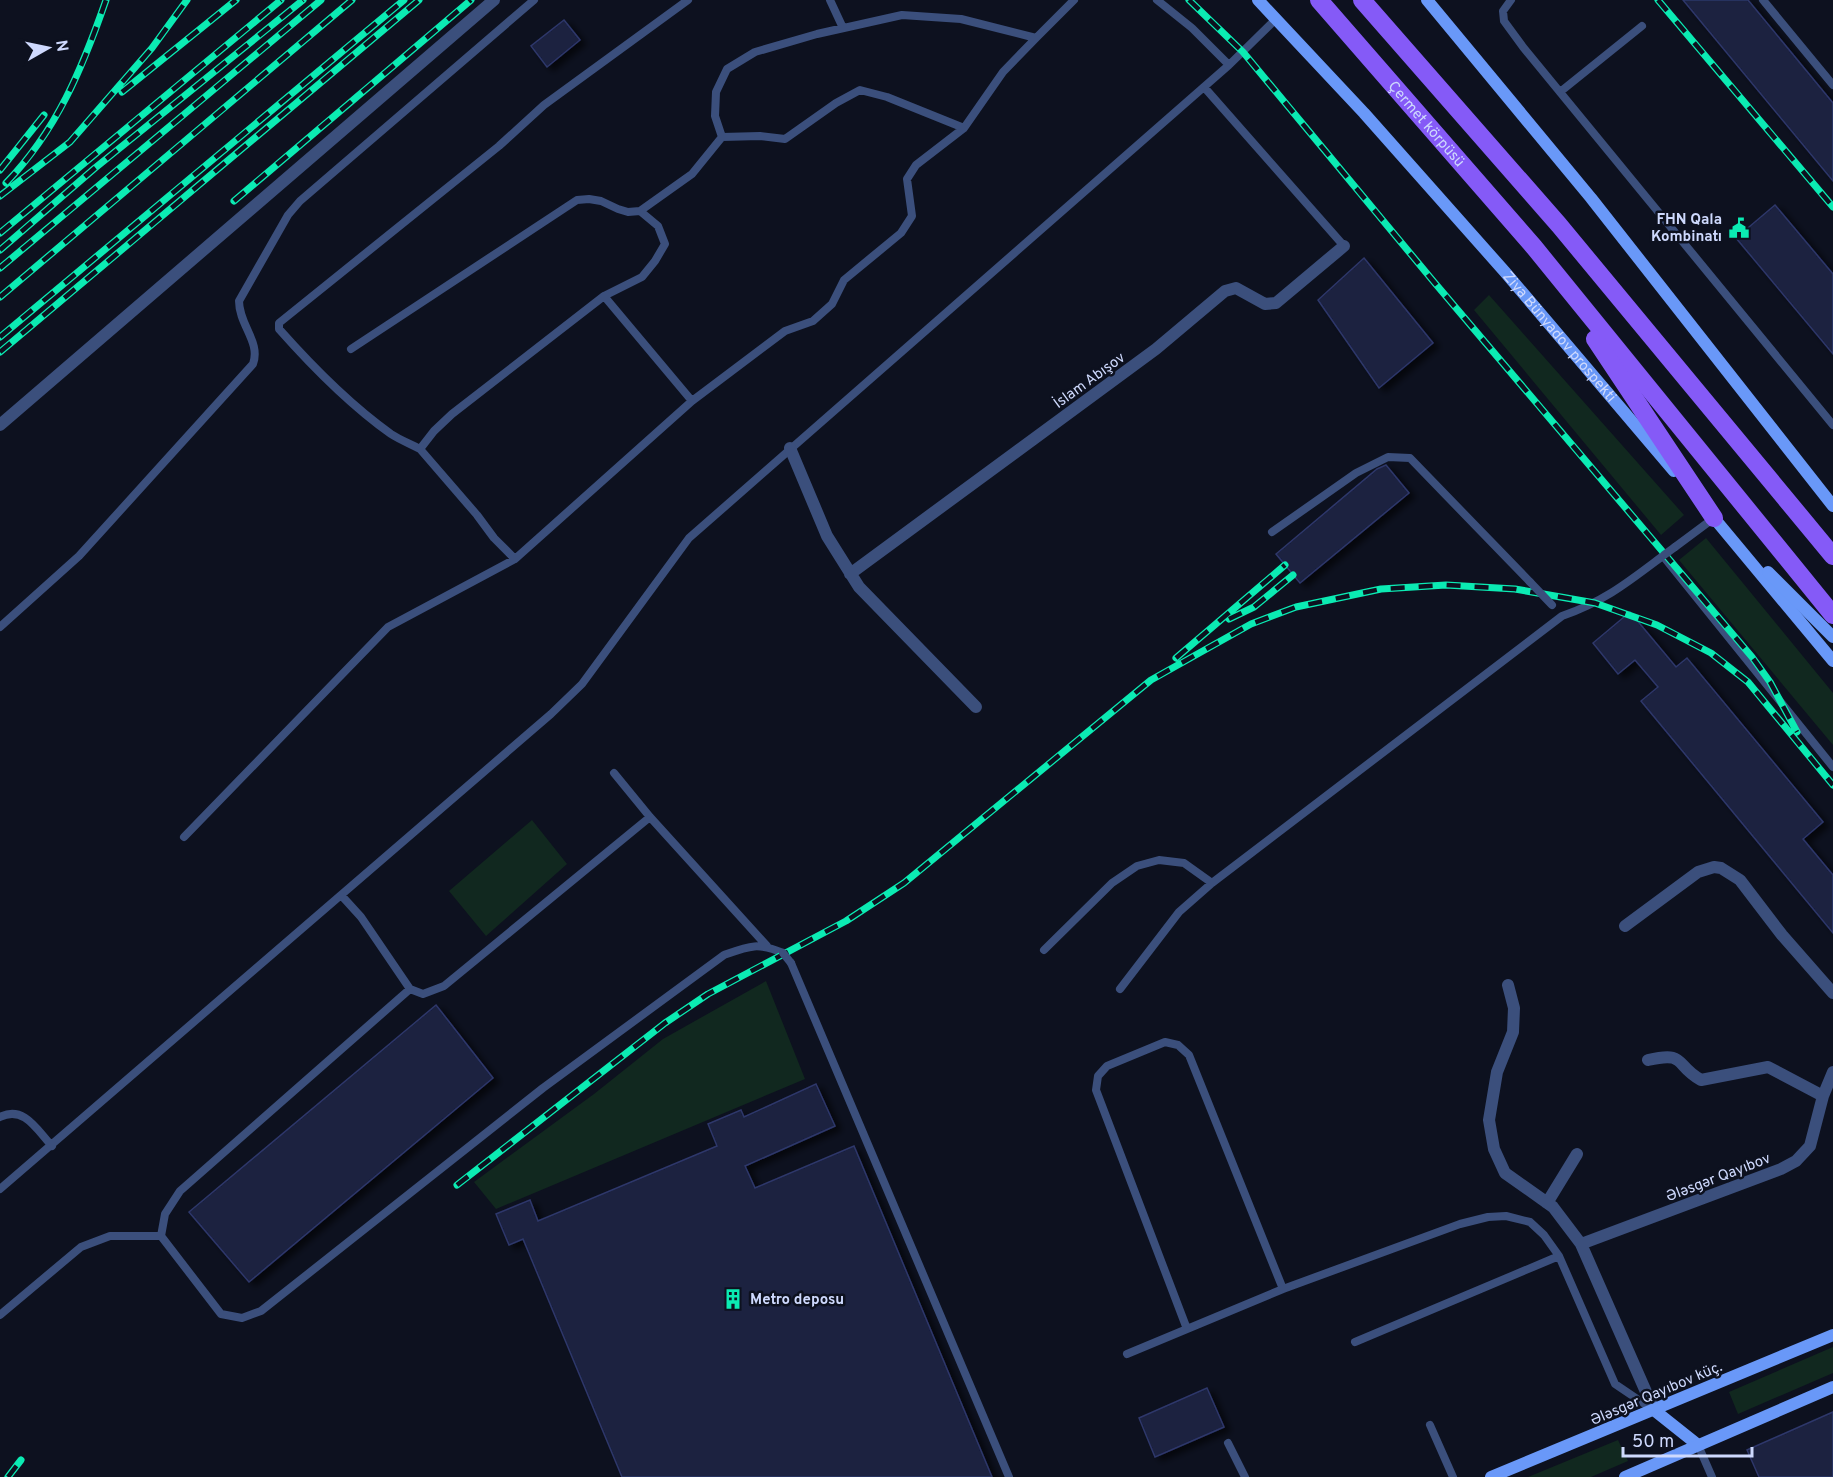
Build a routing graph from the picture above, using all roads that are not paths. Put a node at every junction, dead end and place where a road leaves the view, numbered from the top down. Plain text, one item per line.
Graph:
1 (494, 0) edge
2 (534, 0) edge
3 (688, 0) edge
4 (830, 0) edge
5 (1074, 0) edge
6 (1157, 0) edge
7 (1258, 0) edge
8 (1319, 0) edge
9 (1362, 0) edge
10 (1427, 0) edge
11 (1511, 0) edge
12 (1762, 0) edge
13 (1275, 20) junction
14 (1642, 26) dead end
15 (843, 28) junction
16 (1036, 38) junction
17 (1229, 64) junction
18 (1833, 84) edge
19 (1204, 87) junction
20 (1560, 92) junction
21 (963, 128) junction
22 (722, 136) junction
23 (640, 211) junction
24 (1344, 246) joint
25 (1534, 247) junction
26 (604, 296) junction
27 (351, 349) dead end
28 (692, 401) junction
29 (1833, 424) edge
30 (0, 425) edge
31 (790, 448) junction
32 (420, 449) junction
33 (1768, 474) junction
34 (1833, 506) edge
35 (1714, 518) junction
36 (1272, 532) dead end
37 (1833, 542) edge
38 (1664, 556) junction
39 (1833, 556) edge
40 (515, 559) junction
41 (850, 574) junction
42 (1833, 615) edge
43 (1562, 616) junction
44 (0, 627) edge
45 (1833, 637) edge
46 (1833, 661) edge
47 (976, 707) dead end
48 (1833, 767) edge
49 (614, 773) dead end
50 (650, 817) junction
51 (183, 837) dead end
52 (1212, 883) junction
53 (341, 895) junction
54 (1625, 926) dead end
55 (767, 946) junction
56 (1044, 950) dead end
57 (1509, 985) dead end
58 (410, 989) junction
59 (1120, 989) dead end
60 (1833, 993) edge
61 (1648, 1060) dead end
62 (1833, 1072) edge
63 (1823, 1096) junction
64 (0, 1117) edge
65 (52, 1146) junction
66 (1577, 1154) dead end
67 (0, 1189) edge
68 (1547, 1203) junction
69 (161, 1236) junction
70 (1581, 1244) junction
71 (1559, 1256) junction
72 (1283, 1289) junction
73 (0, 1315) edge
74 (1186, 1329) junction
75 (1833, 1335) edge
76 (1355, 1342) dead end
77 (1127, 1354) dead end
78 (1833, 1387) edge
79 (1654, 1410) junction
80 (1430, 1425) dead end
81 (1228, 1443) dead end
82 (1698, 1445) junction
83 (1009, 1477) edge
84 (1245, 1477) edge
85 (1453, 1477) edge
86 (1491, 1477) edge
87 (1625, 1477) edge
88 (1712, 1477) edge

1 - 30 street
2 - 44 lane
3 - 32 lane
4 - 15 lane
5 - 16 lane
6 - 17 lane
7 - 13 main road, Ziya Bünyadov prospekti
8 - 25 main road, Çermet körpüsü
9 - 33 main road
10 - 34 main road
11 - 20 lane
12 - 18 lane
13 - 17 lane
13 - 35 main road, Ziya Bünyadov prospekti
14 - 20 lane
15 - 16 lane
15 - 22 lane
16 - 21 lane
17 - 19 lane
19 - 24 lane
19 - 31 lane
20 - 29 lane
21 - 22 lane
21 - 28 lane
22 - 23 lane
23 - 26 lane
23 - 27 lane
24 - 41 street, İslam Abışov
25 - 35 main road
25 - 42 main road
26 - 28 lane
26 - 32 lane
28 - 40 lane
31 - 41 street
31 - 53 lane
32 - 40 lane
33 - 37 main road
33 - 39 main road
35 - 38 lane, bridge
35 - 45 main road
35 - 46 main road, Ziya Bünyadov prospekti
36 - 43 lane, bridge
38 - 43 lane
38 - 48 lane
40 - 51 lane
41 - 47 street
43 - 52 lane
49 - 50 lane
50 - 55 lane
50 - 58 lane
52 - 56 lane
52 - 59 lane
53 - 58 lane
53 - 65 lane
54 - 60 street
55 - 69 lane
55 - 83 lane, bridge
57 - 68 street
58 - 69 lane
61 - 63 street
62 - 63 street, Ələsgər Qayıbov
63 - 70 street, Ələsgər Qayıbov
64 - 65 lane
65 - 67 lane
66 - 68 street
68 - 70 street
69 - 73 lane
70 - 79 street
71 - 72 lane
71 - 76 lane
71 - 79 lane
72 - 74 lane
72 - 74 lane
74 - 77 lane
75 - 79 main road, Ələsgər Qayıbov küç.
78 - 82 main road
79 - 82 main road
79 - 86 main road, Ələsgər Qayıbov küç.
80 - 85 lane
81 - 84 lane
82 - 87 main road
82 - 88 lane

